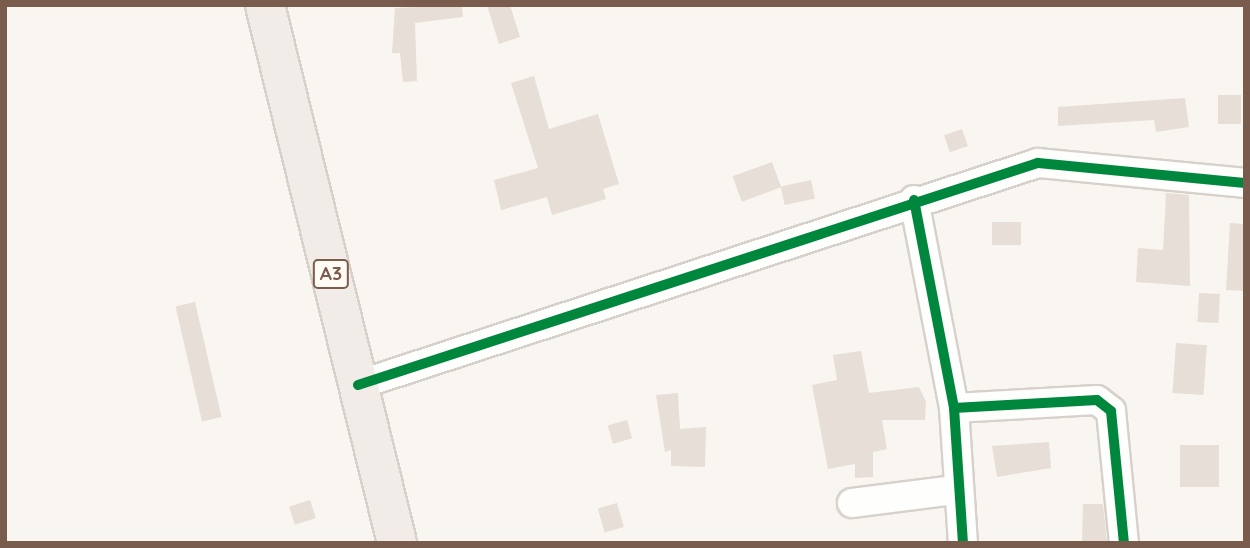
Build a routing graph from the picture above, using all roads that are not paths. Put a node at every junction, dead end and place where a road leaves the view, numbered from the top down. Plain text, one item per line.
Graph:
1 (265, 5) edge
2 (1245, 183) edge
3 (914, 200) junction
4 (358, 385) junction
5 (954, 408) junction
6 (955, 490) junction
7 (852, 503) dead end
8 (397, 543) edge
9 (963, 543) edge
10 (1124, 543) edge

1 - 4 highway, A3
2 - 3 street
3 - 4 street
3 - 5 street
4 - 8 highway, A3
5 - 6 street
5 - 10 street
6 - 7 street
6 - 9 street

